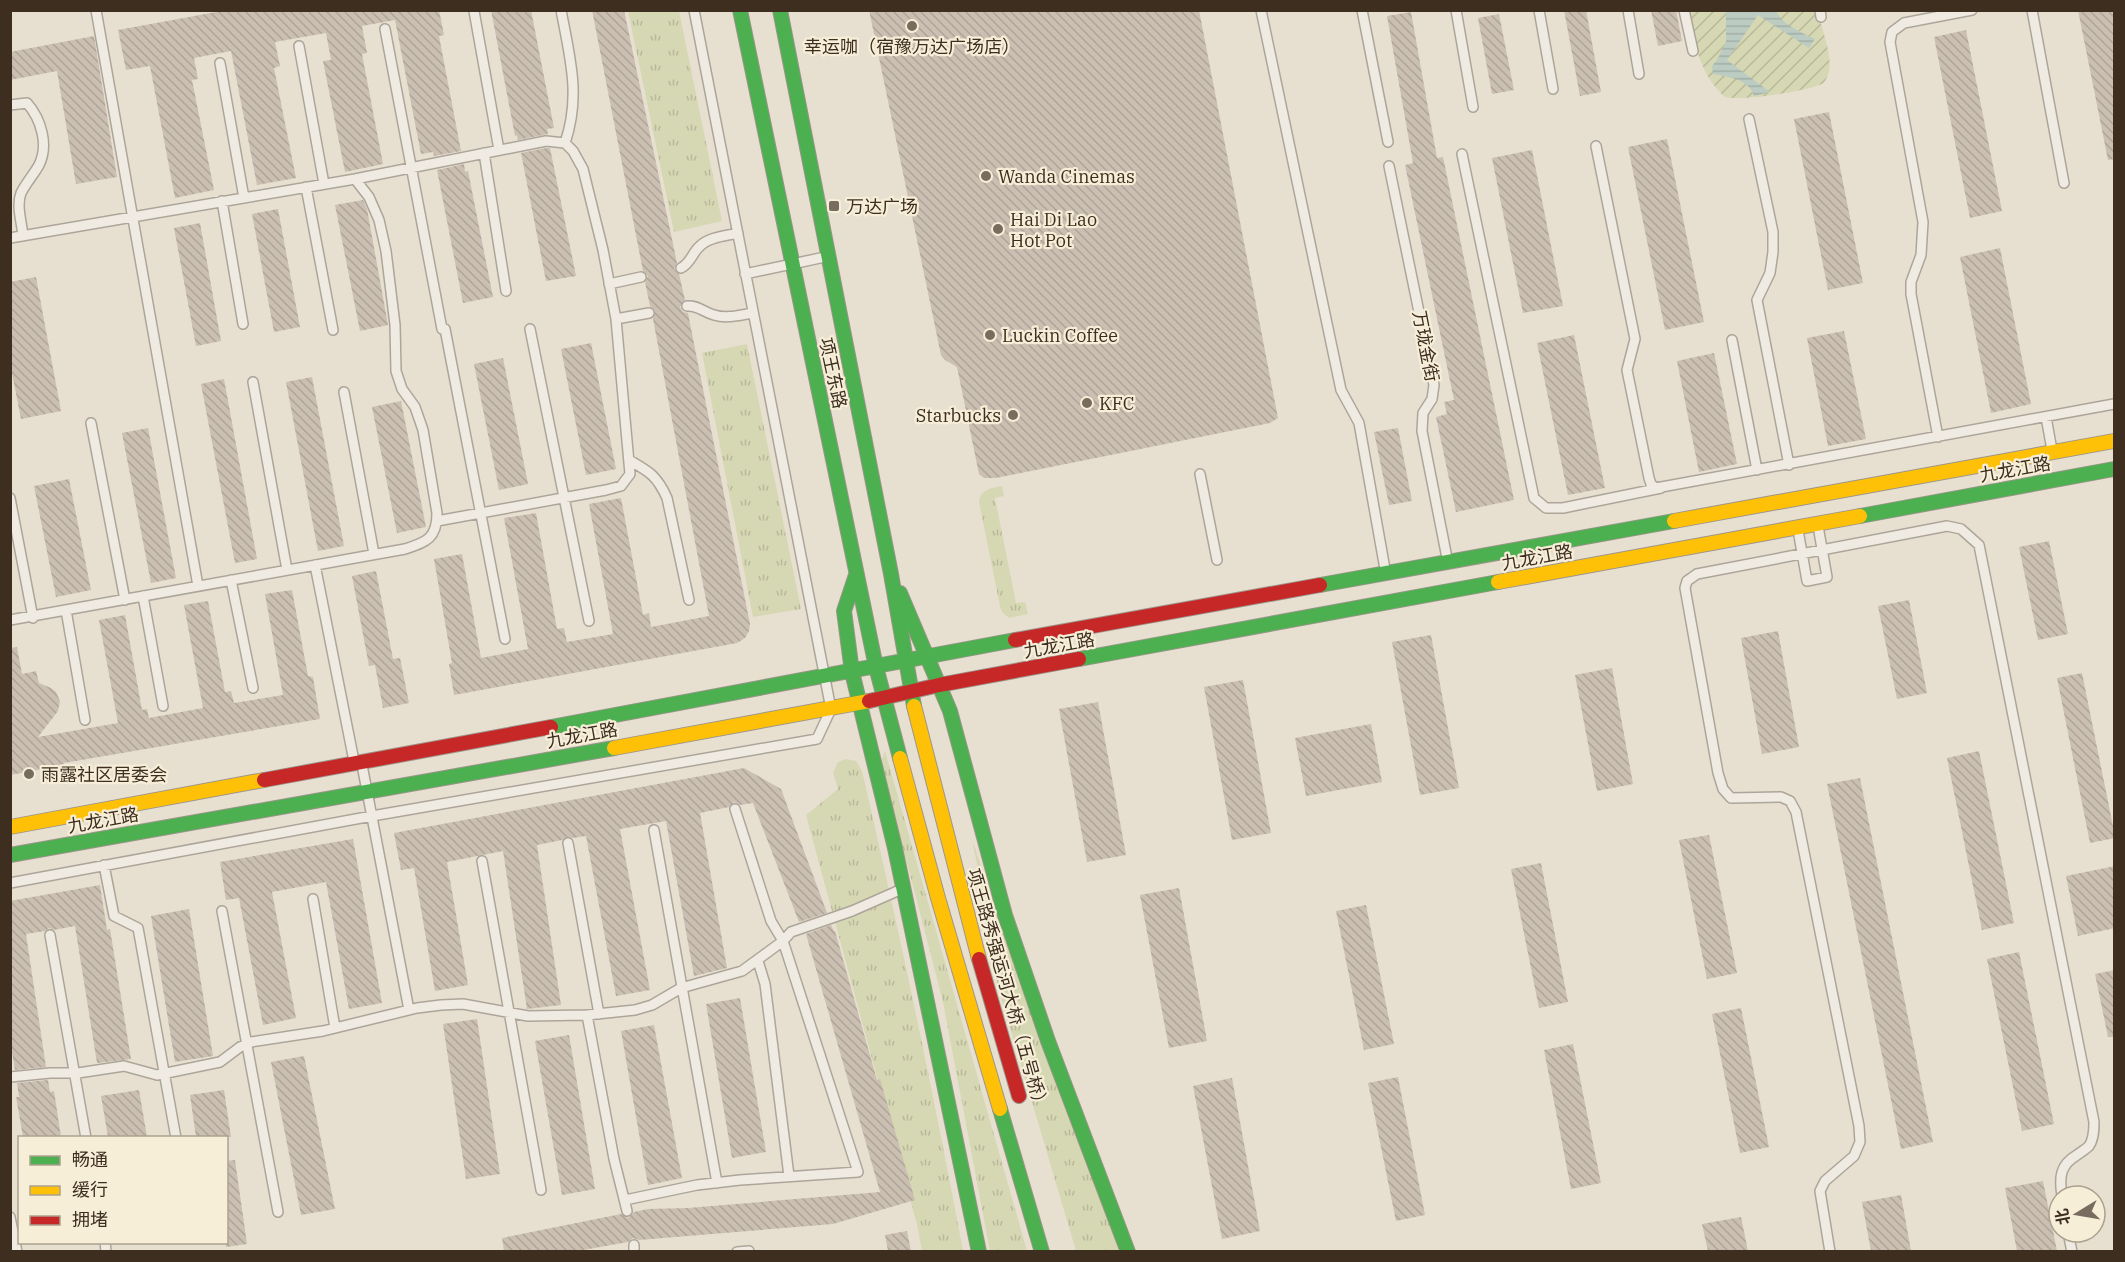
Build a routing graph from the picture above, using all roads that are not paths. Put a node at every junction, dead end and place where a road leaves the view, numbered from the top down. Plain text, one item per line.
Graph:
1 (96, 10) edge
2 (561, 10) edge
3 (694, 10) edge
4 (740, 10) edge
5 (780, 10) edge
6 (1260, 10) edge
7 (1362, 10) edge
8 (1456, 10) edge
9 (1539, 10) edge
10 (1628, 10) edge
11 (1684, 10) edge
12 (1972, 10) edge
13 (2032, 10) edge
14 (474, 11) edge
15 (385, 29) dead end
16 (299, 46) dead end
17 (1692, 51) dead end
18 (220, 63) dead end
19 (1639, 75) dead end
20 (1553, 89) dead end
21 (10, 105) edge
22 (1473, 107) dead end
23 (1749, 119) dead end
24 (1388, 142) dead end
25 (565, 143) junction
26 (1596, 146) dead end
27 (499, 150) junction
28 (484, 153) junction
29 (1462, 154) dead end
30 (1389, 166) dead end
31 (412, 167) junction
32 (355, 179) junction
33 (2064, 183) dead end
34 (324, 184) junction
35 (306, 187) junction
36 (244, 198) junction
37 (222, 201) junction
38 (133, 217) junction
39 (738, 233) junction
40 (23, 236) junction
41 (10, 238) edge
42 (828, 256) junction
43 (792, 263) junction
44 (681, 268) dead end
45 (745, 274) junction
46 (641, 277) dead end
47 (609, 284) junction
48 (506, 291) dead end
49 (687, 306) dead end
50 (649, 313) dead end
51 (753, 313) junction
52 (616, 319) junction
53 (243, 324) dead end
54 (530, 329) dead end
55 (333, 330) dead end
56 (1732, 340) dead end
57 (253, 382) dead end
58 (344, 392) dead end
59 (2115, 404) edge
60 (2046, 417) junction
61 (91, 423) dead end
62 (1938, 437) junction
63 (2115, 441) edge
64 (2053, 453) junction
65 (629, 460) junction
66 (1789, 465) junction
67 (2115, 469) edge
68 (1757, 470) junction
69 (1200, 474) dead end
70 (1666, 487) junction
71 (565, 497) junction
72 (10, 498) edge
73 (481, 513) junction
74 (437, 520) junction
75 (1818, 524) junction
76 (1798, 528) junction
77 (1822, 550) junction
78 (374, 554) junction
79 (1802, 554) junction
80 (1217, 560) dead end
81 (1448, 561) junction
82 (315, 565) junction
83 (286, 570) junction
84 (1385, 572) junction
85 (891, 574) junction
86 (856, 576) junction
87 (231, 580) junction
88 (198, 586) junction
89 (143, 596) junction
90 (125, 600) junction
91 (689, 600) dead end
92 (66, 610) junction
93 (33, 617) junction
94 (10, 620) edge
95 (589, 621) dead end
96 (505, 639) dead end
97 (927, 656) junction
98 (904, 661) junction
99 (876, 667) junction
100 (852, 672) junction
101 (824, 677) junction
102 (939, 685) junction
103 (253, 688) dead end
104 (909, 691) junction
105 (883, 698) junction
106 (859, 703) junction
107 (164, 706) dead end
108 (831, 709) junction
109 (85, 720) dead end
110 (922, 737) joint
111 (358, 763) junction
112 (367, 792) junction
113 (735, 809) dead end
114 (372, 816) junction
115 (10, 827) edge
116 (654, 830) dead end
117 (568, 843) dead end
118 (10, 855) edge
119 (482, 861) dead end
120 (104, 865) junction
121 (10, 883) edge
122 (904, 888) junction
123 (313, 899) dead end
124 (222, 911) dead end
125 (50, 935) dead end
126 (783, 941) junction
127 (758, 960) junction
128 (681, 988) junction
129 (409, 1010) junction
130 (509, 1013) junction
131 (599, 1014) junction
132 (587, 1015) junction
133 (335, 1028) junction
134 (247, 1044) junction
135 (164, 1073) junction
136 (75, 1074) junction
137 (10, 1077) edge
138 (1024, 1114) dead end
139 (86, 1136) edge
140 (176, 1136) edge
141 (789, 1176) junction
142 (717, 1183) junction
143 (2061, 1184) edge
144 (541, 1190) dead end
145 (625, 1200) junction
146 (627, 1211) dead end
147 (279, 1212) dead end
148 (10, 1217) edge
149 (17, 1251) edge
150 (737, 1251) edge
151 (749, 1251) edge
152 (978, 1251) edge
153 (1042, 1251) edge
154 (1128, 1251) edge
155 (1830, 1251) edge

1 - 38 lane
2 - 25 lane
3 - 39 lane
4 - 43 street, 项王东路
5 - 42 street, 项王东路
6 - 84 lane
7 - 24 lane
8 - 22 lane
9 - 20 lane
10 - 19 lane
11 - 17 lane
12 - 62 lane
13 - 33 lane
14 - 27 lane
15 - 31 lane
16 - 34 lane
18 - 36 lane
21 - 40 lane
23 - 66 lane
25 - 27 lane
25 - 47 lane
26 - 70 lane
27 - 28 lane
28 - 31 lane
28 - 48 lane
29 - 70 lane
30 - 81 lane, 万珑金街
31 - 32 lane
31 - 73 lane
32 - 34 lane
32 - 74 lane
34 - 35 lane
35 - 36 lane
35 - 55 lane
36 - 37 lane
37 - 38 lane
37 - 53 lane
38 - 40 lane
38 - 88 lane
39 - 44 lane
39 - 45 lane
40 - 41 lane
42 - 43 lane
42 - 85 street, 项王东路
43 - 45 lane
43 - 86 street, 项王东路
45 - 51 lane
46 - 47 lane
47 - 52 lane
49 - 51 lane
50 - 52 lane
51 - 101 lane
52 - 65 lane
54 - 71 lane
56 - 68 lane
57 - 83 lane
58 - 78 lane
59 - 60 lane
60 - 62 lane
60 - 64 lane
61 - 90 lane
62 - 66 lane
63 - 64 street, 九龙江路
64 - 81 street, 九龙江路
65 - 71 lane
65 - 91 lane
66 - 68 lane
67 - 75 street, 九龙江路
68 - 70 lane
69 - 80 lane
71 - 73 lane
71 - 95 lane
72 - 93 lane
73 - 74 lane
73 - 96 lane
74 - 78 lane
75 - 76 street, 九龙江路
75 - 77 lane
76 - 79 lane
76 - 102 street, 九龙江路
77 - 79 lane
77 - 79 lane
77 - 143 lane
78 - 82 lane
79 - 155 lane
81 - 84 street, 九龙江路
82 - 83 lane
82 - 111 lane
83 - 87 lane
84 - 97 street, 九龙江路
85 - 97 street
85 - 98 street, 项王东路
86 - 99 street, 项王东路
86 - 100 street
87 - 88 lane
87 - 103 lane
88 - 89 lane
89 - 90 lane
89 - 107 lane
90 - 92 lane
92 - 93 lane
92 - 109 lane
93 - 94 lane
97 - 98 street, 九龙江路
97 - 102 street
98 - 99 street, 九龙江路
98 - 104 street, 项王东路
99 - 100 street, 九龙江路
99 - 105 street, 项王东路
100 - 101 street, 九龙江路
100 - 106 street
101 - 108 lane
101 - 111 street, 九龙江路
102 - 104 street, 九龙江路
102 - 154 street
104 - 105 street, 九龙江路
104 - 110 street, 项王东路
105 - 106 street, 九龙江路
105 - 153 street, 项王东路
106 - 108 street, 九龙江路
106 - 122 street
108 - 112 street, 九龙江路
108 - 114 lane
110 - 138 street, 项王路秀强运河大桥（五号桥）
111 - 112 lane
111 - 115 street, 九龙江路
112 - 114 lane
112 - 118 street, 九龙江路
113 - 126 lane
114 - 120 lane
114 - 129 lane
116 - 128 lane
117 - 131 lane
119 - 130 lane
120 - 121 lane
120 - 135 lane
122 - 126 lane
122 - 152 street
123 - 133 lane
124 - 134 lane
125 - 136 lane
126 - 127 lane
126 - 141 lane
127 - 128 lane
127 - 141 lane
128 - 131 lane
128 - 142 lane
129 - 130 lane
129 - 133 lane
130 - 132 lane
130 - 144 lane
131 - 132 lane
132 - 145 lane
133 - 134 lane
134 - 135 lane
134 - 147 lane
135 - 136 lane
135 - 140 lane
136 - 137 lane
136 - 139 lane
141 - 142 lane
142 - 145 lane
145 - 146 lane
148 - 149 lane
150 - 151 lane

